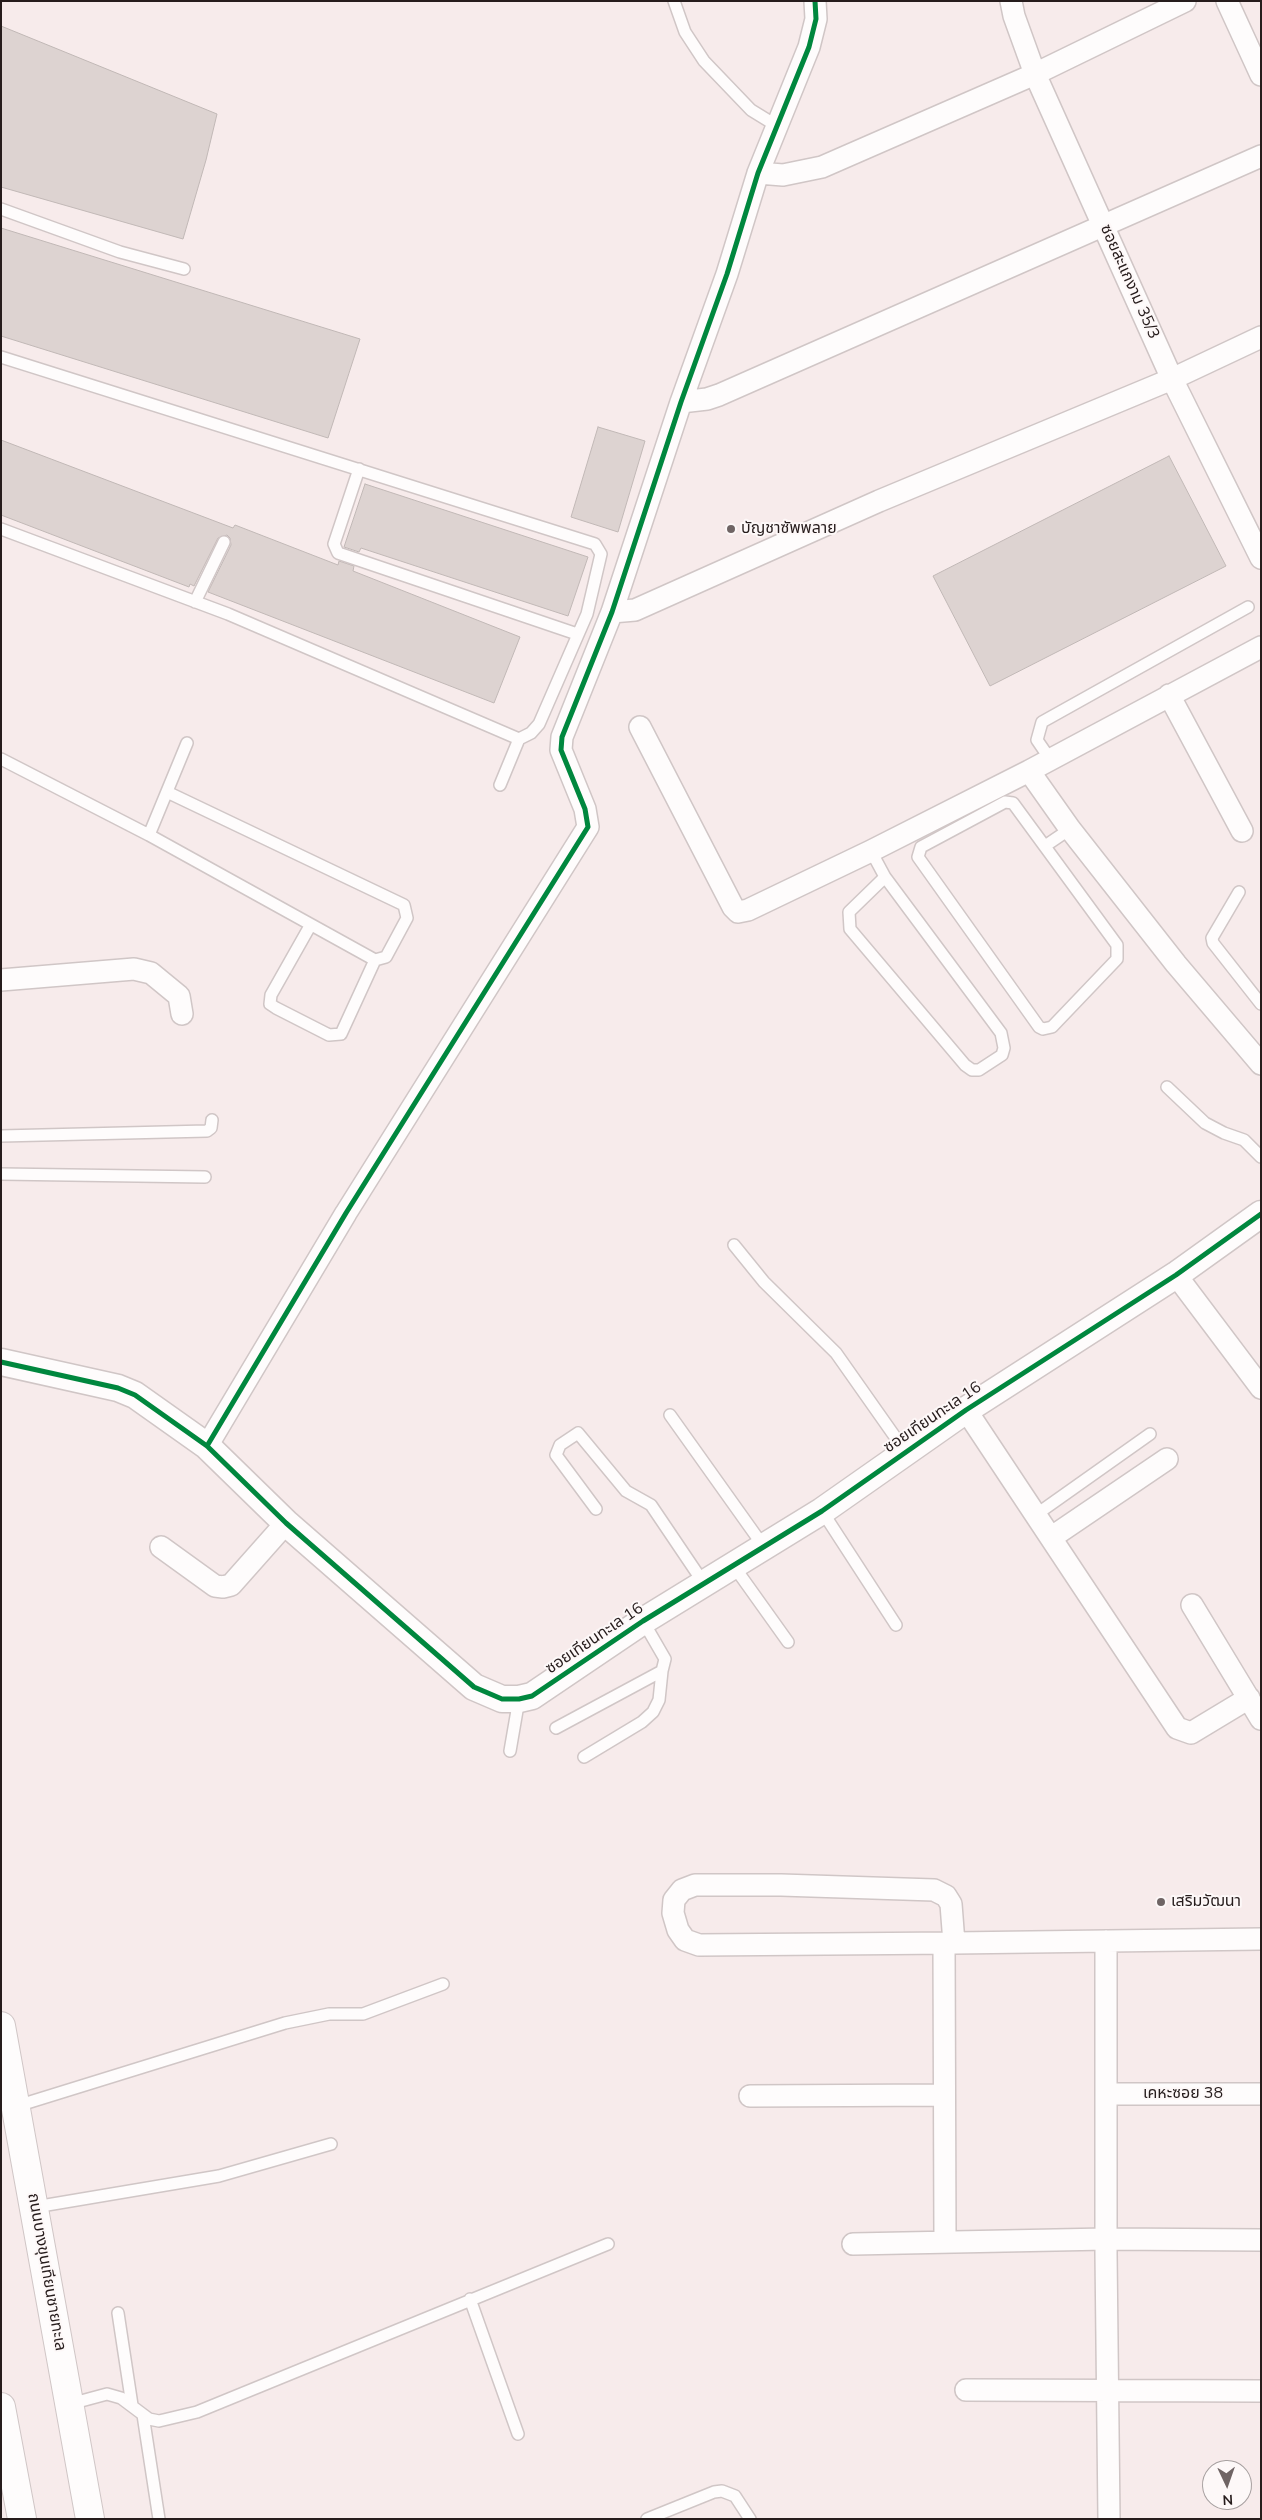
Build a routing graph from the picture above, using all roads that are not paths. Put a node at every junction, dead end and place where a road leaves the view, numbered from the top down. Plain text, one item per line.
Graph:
1 (674, 1) edge
2 (815, 1) edge
3 (1011, 1) edge
4 (1185, 1) edge
5 (1227, 1) edge
6 (1035, 74) junction
7 (1261, 75) edge
8 (777, 126) junction
9 (1261, 156) edge
10 (758, 173) junction
11 (1, 209) edge
12 (1105, 227) junction
13 (184, 270) dead end
14 (1261, 337) edge
15 (1, 357) edge
16 (1172, 379) junction
17 (681, 402) junction
18 (359, 469) junction
19 (1, 529) edge
20 (224, 542) dead end
21 (1261, 558) edge
22 (195, 602) junction
23 (1248, 607) dead end
24 (612, 612) junction
25 (577, 634) junction
26 (1261, 647) edge
27 (1169, 695) junction
28 (640, 727) dead end
29 (519, 739) junction
30 (187, 744) dead end
31 (1050, 758) junction
32 (1, 759) edge
33 (1029, 770) junction
34 (500, 785) dead end
35 (167, 792) junction
36 (1070, 829) junction
37 (1242, 831) dead end
38 (149, 835) junction
39 (1045, 846) junction
40 (871, 851) junction
41 (885, 878) junction
42 (1238, 892) dead end
43 (310, 926) junction
44 (375, 960) junction
45 (1, 980) edge
46 (1261, 1004) edge
47 (182, 1014) dead end
48 (1261, 1064) edge
49 (1166, 1087) dead end
50 (212, 1120) dead end
51 (1, 1136) edge
52 (1261, 1157) edge
53 (1, 1174) edge
54 (206, 1177) dead end
55 (1261, 1214) edge
56 (734, 1245) dead end
57 (1176, 1275) junction
58 (1, 1362) edge
59 (1261, 1388) edge
60 (966, 1410) junction
61 (670, 1415) dead end
62 (1150, 1434) dead end
63 (206, 1446) junction
64 (905, 1451) junction
65 (1167, 1459) dead end
66 (596, 1509) dead end
67 (822, 1511) junction
68 (1037, 1514) junction
69 (286, 1523) junction
70 (1052, 1537) junction
71 (161, 1547) dead end
72 (764, 1547) junction
73 (733, 1565) junction
74 (704, 1585) junction
75 (1192, 1605) dead end
76 (643, 1621) junction
77 (896, 1626) dead end
78 (788, 1642) dead end
79 (662, 1671) junction
80 (1248, 1698) junction
81 (519, 1699) junction
82 (1261, 1719) edge
83 (556, 1728) dead end
84 (510, 1751) dead end
85 (584, 1756) dead end
86 (1261, 1939) edge
87 (1106, 1941) junction
88 (949, 1943) junction
89 (444, 1984) dead end
90 (1, 2026) edge
91 (1106, 2094) junction
92 (1261, 2094) edge
93 (944, 2095) junction
94 (750, 2096) dead end
95 (17, 2106) junction
96 (331, 2144) dead end
97 (35, 2207) junction
98 (1106, 2239) junction
99 (1261, 2240) edge
100 (945, 2242) junction
101 (608, 2244) dead end
102 (853, 2244) dead end
103 (470, 2299) junction
104 (118, 2313) dead end
105 (966, 2390) dead end
106 (1108, 2390) junction
107 (1261, 2391) edge
108 (70, 2404) junction
109 (132, 2405) junction
110 (2, 2411) edge
111 (144, 2415) junction
112 (518, 2434) dead end
113 (22, 2519) edge
114 (90, 2519) edge
115 (159, 2519) edge
116 (648, 2519) edge
117 (750, 2519) edge
118 (1109, 2519) edge

1 - 8 lane
2 - 8 street
3 - 6 street, ซอยสะแกงาม 35/3
4 - 6 street
5 - 7 street
6 - 10 street
6 - 12 street, ซอยสะแกงาม 35/3
8 - 10 street
9 - 12 street
10 - 17 street
11 - 13 lane
12 - 16 street, ซอยสะแกงาม 35/3
12 - 17 street
14 - 16 street
15 - 18 lane
16 - 21 street, ซอยสะแกงาม 35/3
16 - 24 street
17 - 24 street
18 - 25 lane
18 - 25 lane
19 - 22 lane
20 - 22 lane
22 - 29 lane
23 - 31 lane
24 - 63 street
25 - 29 lane
26 - 27 street
27 - 31 street
27 - 37 street
28 - 40 street
29 - 34 lane
30 - 35 lane
31 - 33 street
32 - 38 lane
33 - 36 street
33 - 40 street
35 - 38 lane
35 - 44 lane
36 - 39 lane
36 - 48 street
38 - 43 lane
39 - 39 lane
40 - 41 lane
41 - 41 lane
42 - 46 lane
43 - 44 lane
43 - 44 lane
45 - 47 street
49 - 52 lane
50 - 51 lane
53 - 54 lane
55 - 57 street, ซอยเทียนทะเล 16
56 - 64 lane
57 - 59 street
57 - 60 street, ซอยเทียนทะเล 16
58 - 63 street
60 - 64 street, ซอยเทียนทะเล 16
60 - 68 street
61 - 72 lane
62 - 68 lane
63 - 69 street
64 - 67 street, ซอยเทียนทะเล 16
65 - 70 street
66 - 74 lane
67 - 72 street, ซอยเทียนทะเล 16
67 - 77 lane
68 - 70 street
69 - 71 street
69 - 81 street
70 - 80 street
72 - 73 street, ซอยเทียนทะเล 16
73 - 74 street, ซอยเทียนทะเล 16
73 - 78 lane
74 - 76 street, ซอยเทียนทะเล 16
75 - 80 street
76 - 79 lane
76 - 81 street, ซอยเทียนทะเล 16
79 - 83 lane
79 - 85 lane
80 - 82 street
81 - 84 lane
86 - 87 street
87 - 88 street
87 - 91 street
88 - 88 street
88 - 93 street
89 - 95 lane
90 - 95 main road, ถนนบางขุนเทียนชายทะเล
91 - 92 street, เคหะซอย 38
91 - 98 street
93 - 94 street
93 - 100 street
95 - 97 main road, ถนนบางขุนเทียนชายทะเล
96 - 97 lane
97 - 108 main road, ถนนบางขุนเทียนชายทะเล
98 - 99 street
98 - 100 street
98 - 106 street
100 - 102 street
101 - 103 lane
103 - 111 lane
103 - 112 lane
104 - 109 lane
105 - 106 street
106 - 107 street
106 - 118 street
108 - 109 lane
108 - 114 main road, ถนนบางขุนเทียนชายทะเล
109 - 111 lane
110 - 113 main road
111 - 115 lane
116 - 117 lane

